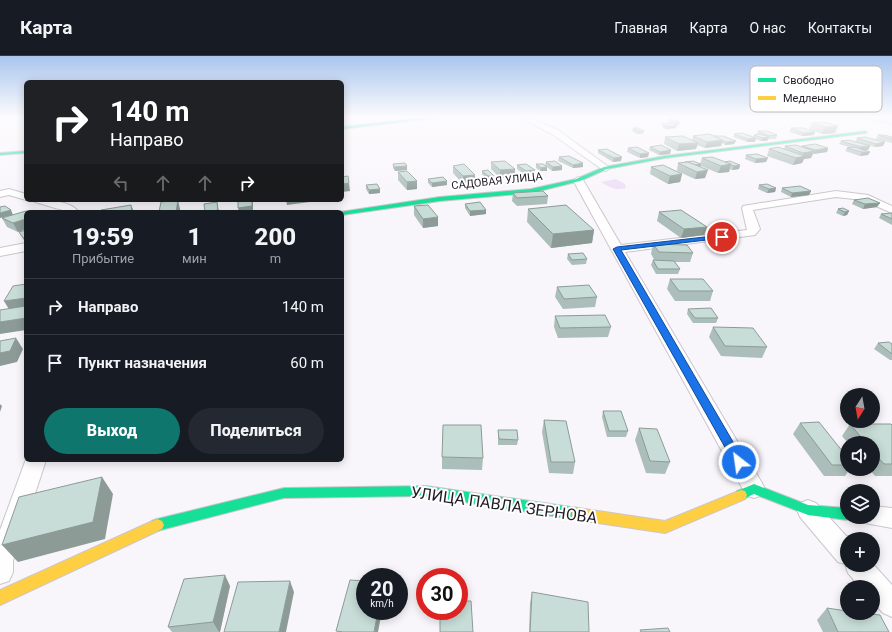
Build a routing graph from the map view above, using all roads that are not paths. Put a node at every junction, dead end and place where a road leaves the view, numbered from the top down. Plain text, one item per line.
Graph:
1 (570, 143) edge
2 (779, 143) edge
3 (24, 152) edge
4 (0, 154) edge
5 (606, 168) junction
6 (578, 180) junction
7 (0, 194) edge
8 (24, 196) edge
9 (47, 202) edge
10 (70, 210) edge
11 (892, 210) edge
12 (344, 213) edge
13 (24, 247) edge
14 (617, 249) junction
15 (0, 252) edge
16 (35, 462) edge
17 (754, 489) junction
18 (808, 510) junction
19 (840, 513) edge
20 (880, 517) edge
21 (892, 518) edge
22 (840, 546) edge
23 (0, 572) edge
24 (863, 572) edge
25 (0, 598) edge
26 (892, 604) edge

1 - 5 street
2 - 5 street, САДОВАЯ УЛИЦА
3 - 4 street
5 - 6 street, САДОВАЯ УЛИЦА
6 - 12 street, САДОВАЯ УЛИЦА
6 - 14 street
7 - 8 street
9 - 10 street
11 - 14 street
13 - 15 street
14 - 17 street
16 - 23 street
17 - 18 street
17 - 25 street, УЛИЦА ПАВЛА ЗЕРНОВА
18 - 19 street
18 - 22 street
20 - 21 street
24 - 26 street

